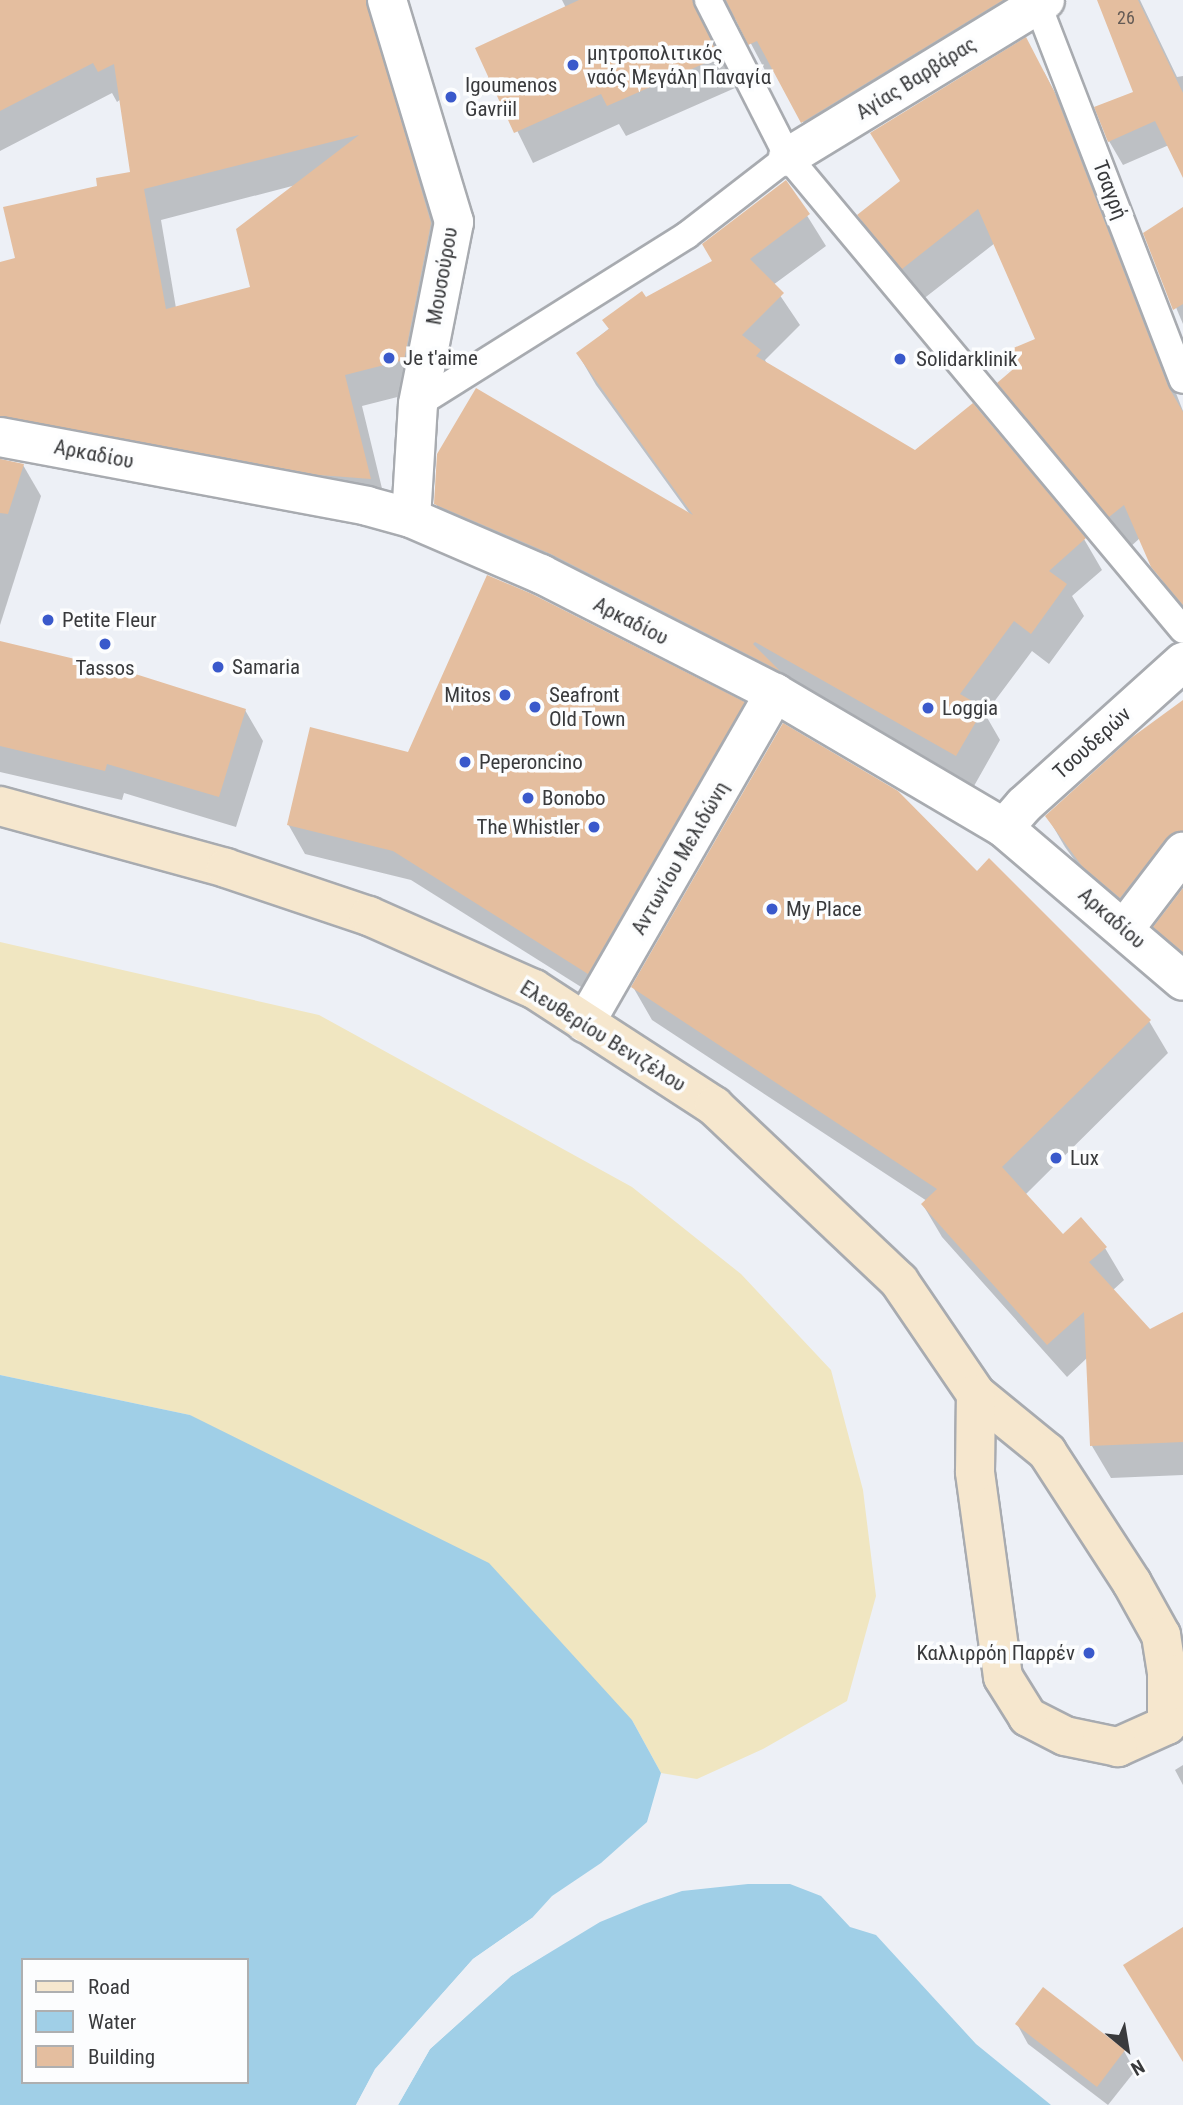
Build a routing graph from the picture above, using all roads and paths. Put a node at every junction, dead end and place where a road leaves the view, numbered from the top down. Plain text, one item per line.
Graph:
1 (387, 0) edge
2 (708, 0) edge
3 (1040, 1) edge
4 (788, 156) junction
5 (1183, 380) edge
6 (418, 404) junction
7 (0, 437) edge
8 (411, 518) junction
9 (1183, 630) edge
10 (1183, 662) edge
11 (775, 693) junction
12 (0, 806) edge
13 (1004, 828) junction
14 (1183, 852) edge
15 (1125, 928) junction
16 (1183, 981) edge
17 (585, 1023) junction
18 (976, 1394) junction

1 - 6 street, Μουσούρου
2 - 4 lane
3 - 4 street, Αγίας Βαρβάρας
3 - 5 lane, Τσαγρή
4 - 6 lane
4 - 9 lane
6 - 8 street, Μουσούρου
7 - 8 street, Αρκαδίου
8 - 11 street, Αρκαδίου
10 - 13 street, Τσουδερών
11 - 13 street, Αρκαδίου
11 - 17 street, Αντωνίου Μελιδώνη
12 - 17 main road, Ελευθερίου Βενιζέλου
13 - 15 street, Αρκαδίου
14 - 15 street
15 - 16 street, Αρκαδίου
17 - 18 main road, Ελευθερίου Βενιζέλου
18 - 18 main road, Ελευθερίου Βενιζέλου

